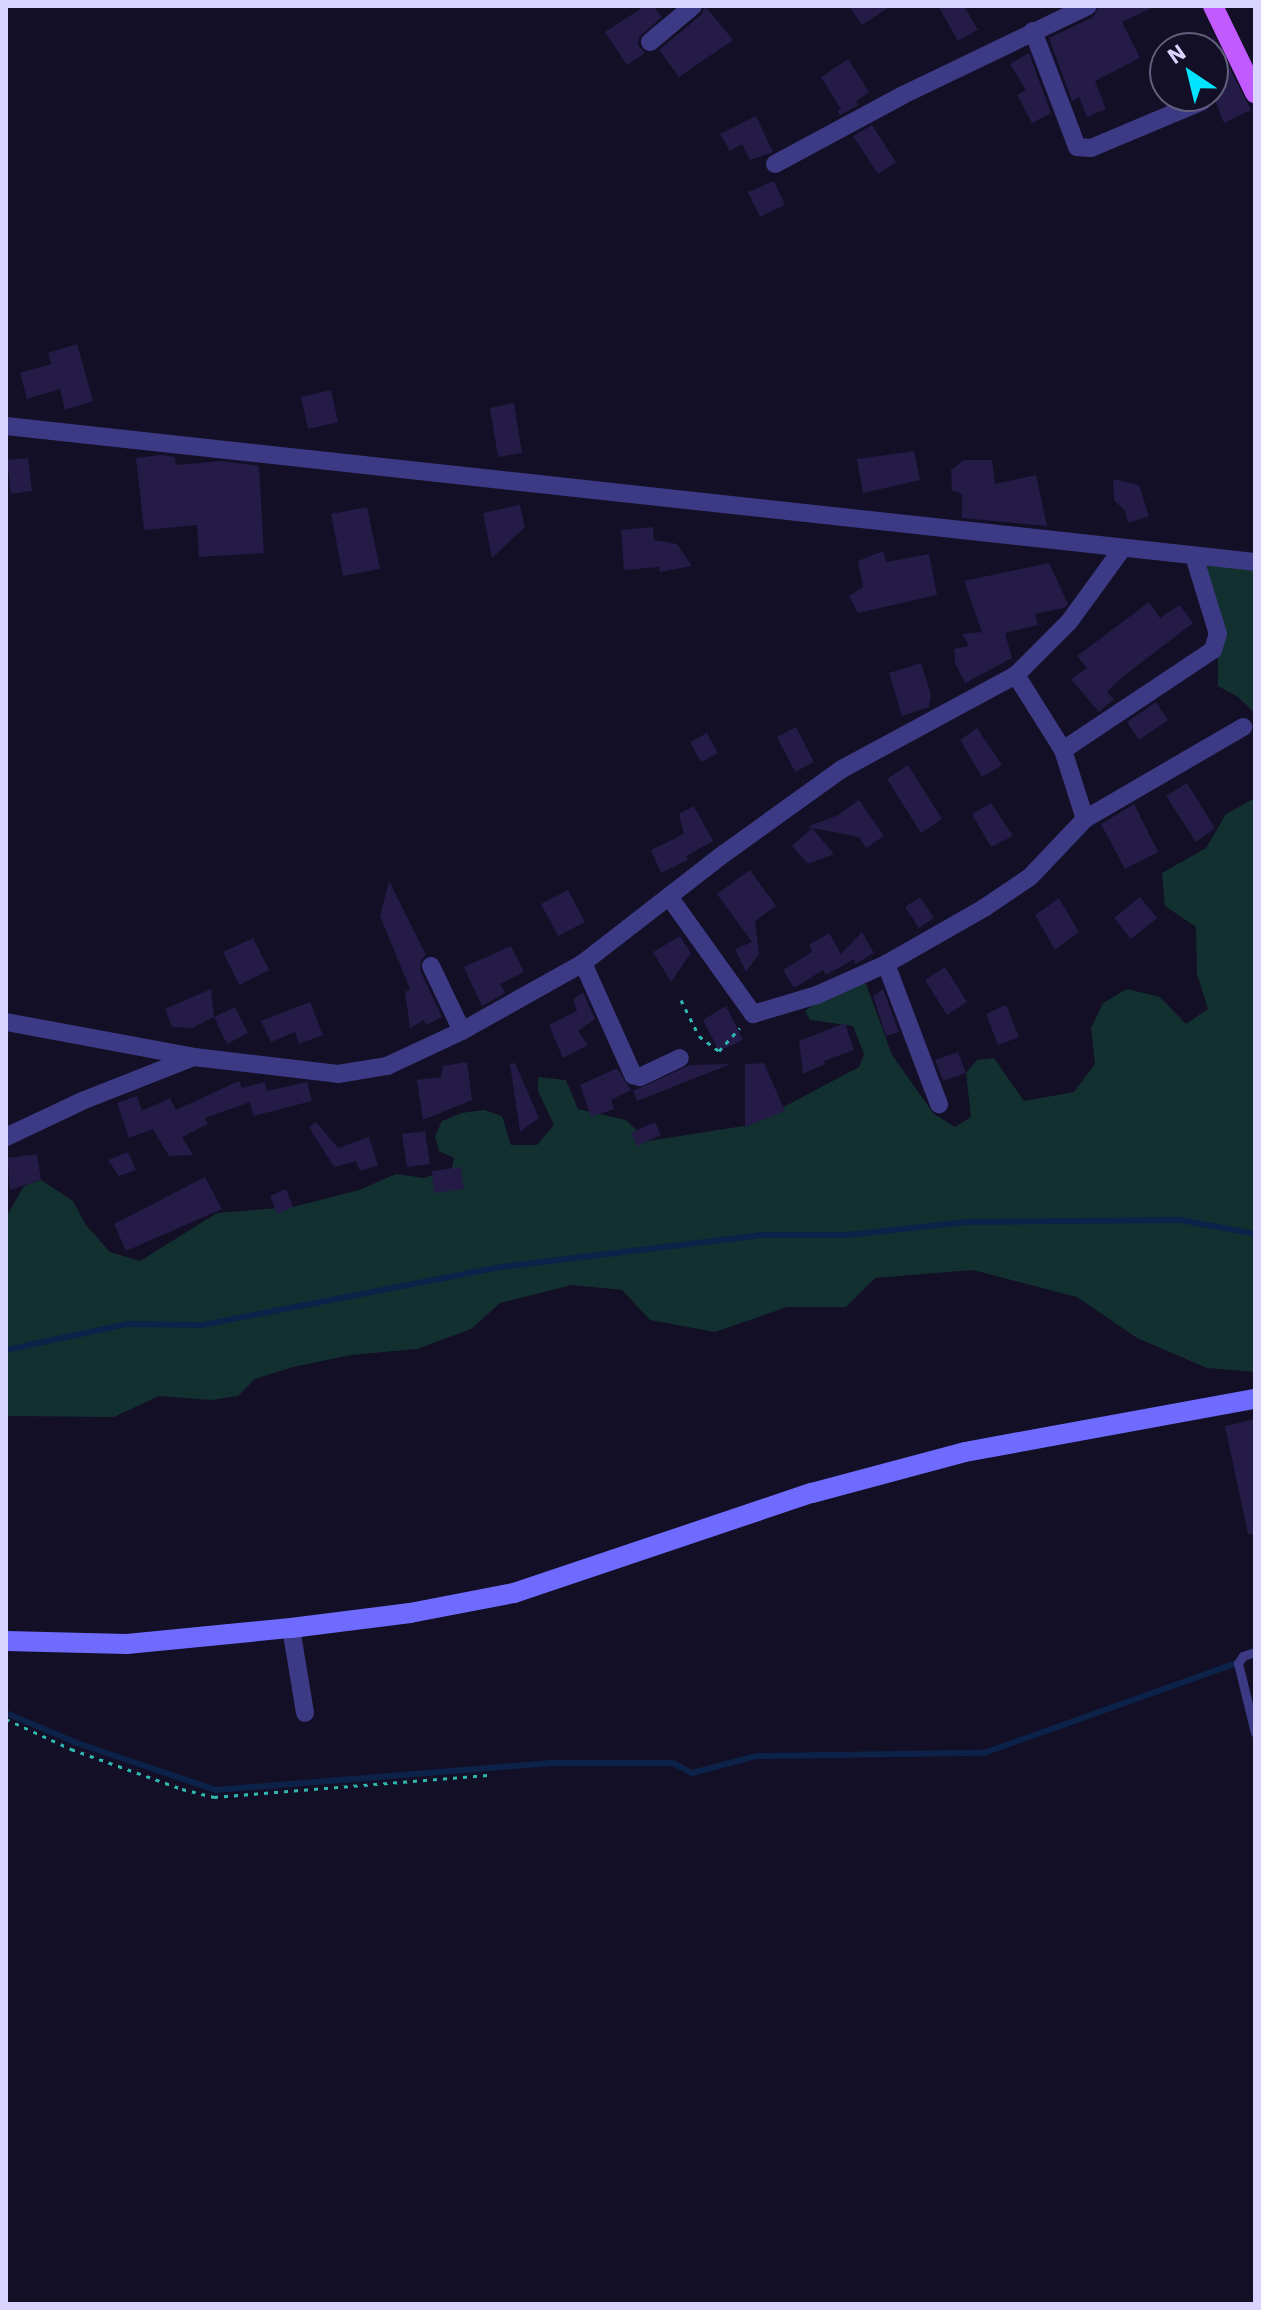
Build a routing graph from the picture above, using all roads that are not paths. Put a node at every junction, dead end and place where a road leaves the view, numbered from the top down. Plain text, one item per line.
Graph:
1 (693, 6) edge
2 (1088, 6) edge
3 (1213, 6) edge
4 (1033, 31) junction
5 (650, 42) dead end
6 (1255, 93) edge
7 (1177, 112) edge
8 (775, 164) dead end
9 (6, 426) edge
10 (1122, 549) junction
11 (1194, 556) junction
12 (1255, 562) edge
13 (1016, 675) junction
14 (1243, 727) dead end
15 (1063, 750) junction
16 (1085, 819) junction
17 (670, 898) junction
18 (583, 963) junction
19 (886, 964) junction
20 (431, 966) dead end
21 (6, 1022) edge
22 (462, 1031) junction
23 (194, 1057) junction
24 (680, 1058) dead end
25 (939, 1104) dead end
26 (6, 1137) edge
27 (1255, 1399) edge
28 (291, 1628) junction
29 (6, 1641) edge
30 (1255, 1652) edge
31 (305, 1713) dead end
32 (1255, 1733) edge

1 - 5 street
2 - 4 street
3 - 6 main road
4 - 7 street
4 - 8 street
9 - 10 street
10 - 11 street
10 - 13 street
11 - 12 street
11 - 15 street
13 - 15 street
13 - 17 street
14 - 16 street
15 - 16 street
16 - 19 street
17 - 18 street
17 - 19 street
18 - 22 street
18 - 24 street
19 - 25 street
20 - 22 street
21 - 23 street
22 - 23 street
23 - 26 street
27 - 28 street
28 - 29 street
28 - 31 street
30 - 32 lane

